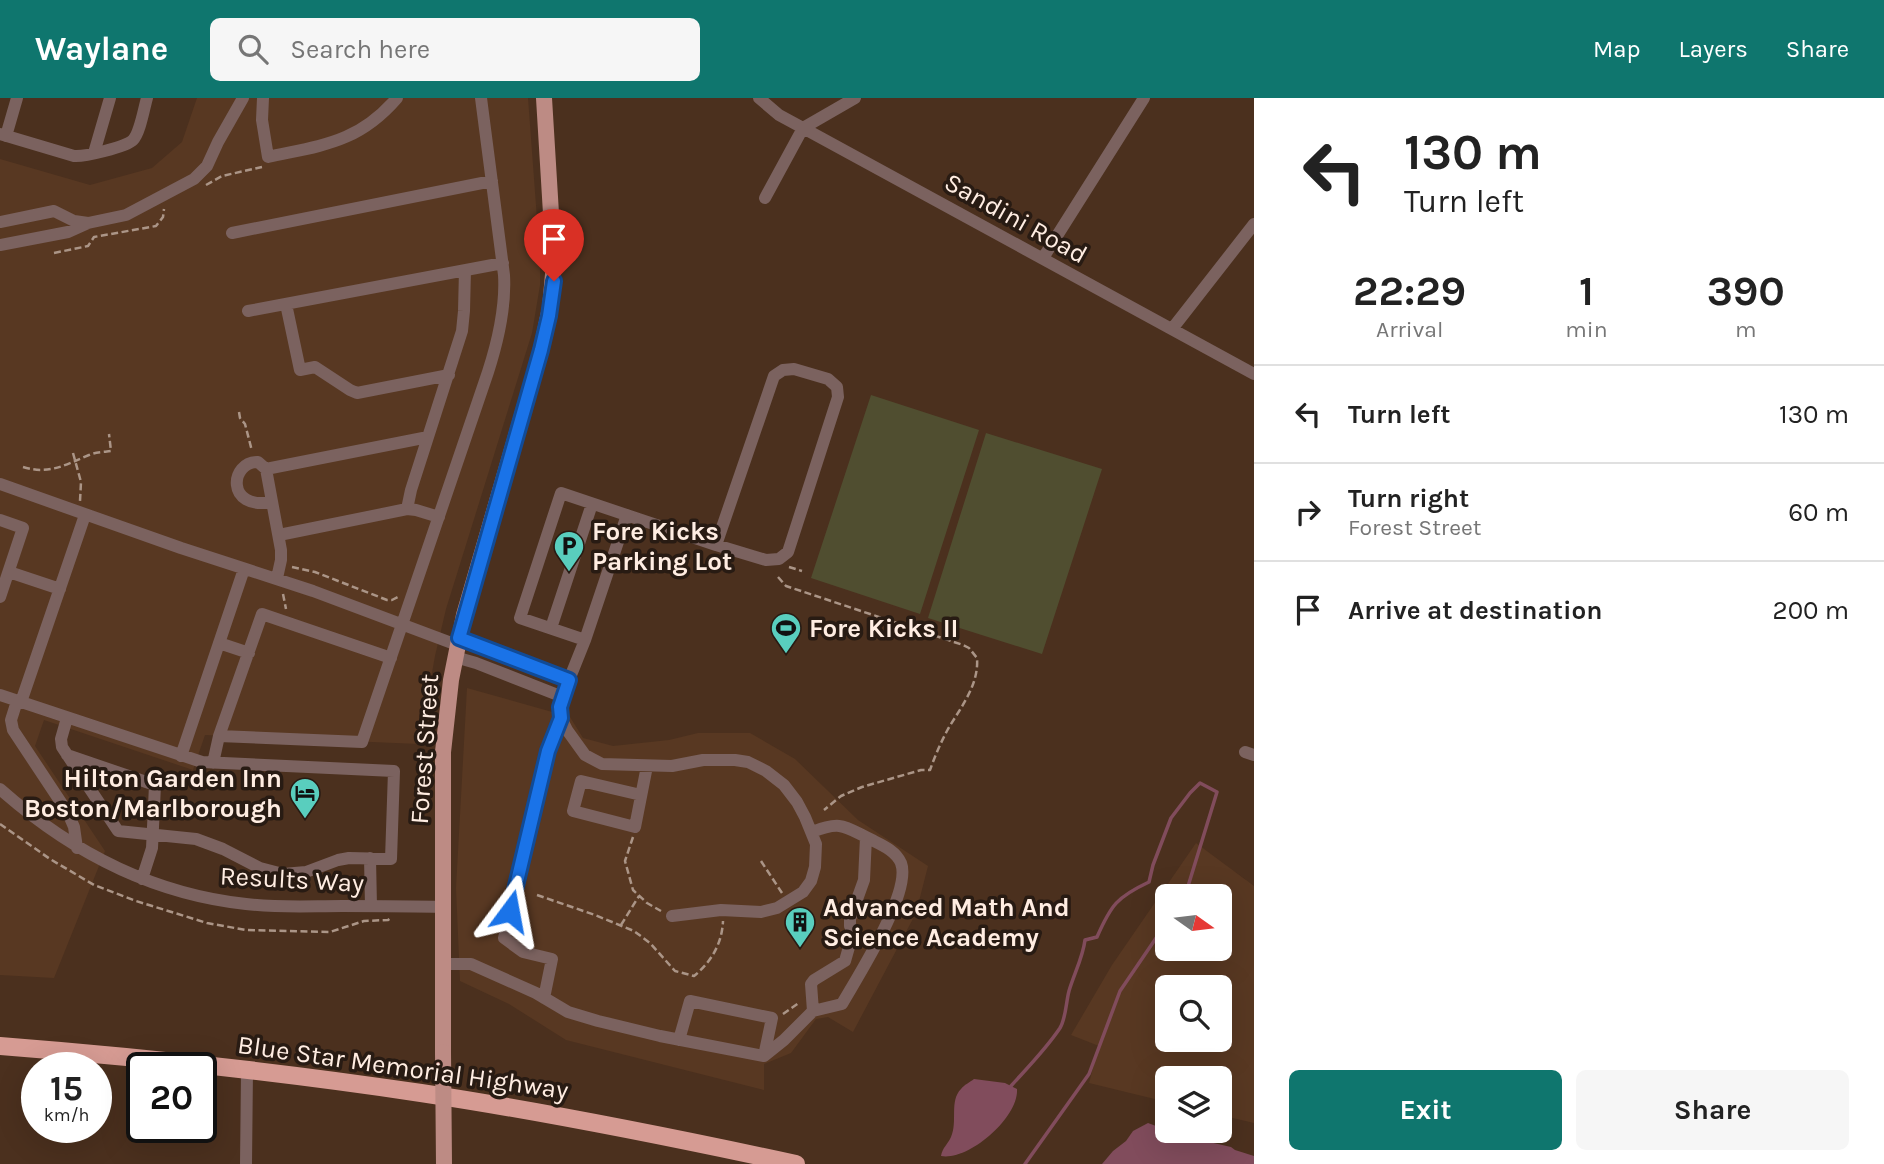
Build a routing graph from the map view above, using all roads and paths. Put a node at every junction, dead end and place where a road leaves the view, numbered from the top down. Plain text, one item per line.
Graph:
1 (17, 98) edge
2 (110, 98) edge
3 (148, 98) edge
4 (243, 98) edge
5 (263, 98) edge
6 (397, 98) edge
7 (481, 98) edge
8 (544, 98) edge
9 (759, 98) edge
10 (855, 98) edge
11 (1144, 98) edge
12 (803, 128) junction
13 (3, 135) edge
14 (94, 153) junction
15 (492, 181) junction
16 (765, 198) dead end
17 (0, 222) edge
18 (88, 223) junction
19 (1254, 224) edge
20 (232, 233) dead end
21 (0, 245) edge
22 (1043, 258) junction
23 (503, 263) junction
24 (465, 270) junction
25 (286, 304) junction
26 (248, 311) dead end
27 (1172, 329) junction
28 (1254, 374) edge
29 (449, 375) junction
30 (239, 412) dead end
31 (110, 434) dead end
32 (428, 437) junction
33 (251, 451) dead end
34 (73, 453) dead end
35 (76, 461) junction
36 (23, 467) dead end
37 (266, 469) junction
38 (0, 484) edge
39 (272, 502) junction
40 (592, 503) junction
41 (82, 509) junction
42 (407, 509) junction
43 (627, 515) junction
44 (439, 517) junction
45 (0, 520) edge
46 (279, 535) junction
47 (716, 545) junction
48 (292, 567) dead end
49 (789, 567) dead end
50 (244, 569) junction
51 (9, 572) junction
52 (802, 572) dead end
53 (778, 577) dead end
54 (279, 583) junction
55 (60, 589) junction
56 (404, 596) dead end
57 (0, 597) edge
58 (285, 622) junction
59 (402, 625) junction
60 (551, 628) junction
61 (585, 640) junction
62 (219, 643) junction
63 (457, 647) junction
64 (248, 653) junction
65 (391, 658) junction
66 (566, 689) junction
67 (0, 695) edge
68 (19, 702) junction
69 (67, 718) junction
70 (561, 718) junction
71 (219, 736) junction
72 (67, 755) junction
73 (181, 756) junction
74 (213, 763) junction
75 (647, 766) junction
76 (0, 789) edge
77 (641, 795) junction
78 (824, 810) dead end
79 (635, 827) junction
80 (812, 832) junction
81 (153, 836) junction
82 (866, 838) junction
83 (77, 848) junction
84 (370, 858) junction
85 (761, 861) dead end
86 (142, 879) junction
87 (537, 895) dead end
88 (639, 896) junction
89 (788, 901) junction
90 (371, 906) junction
91 (443, 907) junction
92 (721, 910) junction
93 (672, 916) joint
94 (621, 925) junction
95 (443, 964) junction
96 (812, 989) junction
97 (544, 998) junction
98 (813, 1011) junction
99 (772, 1018) junction
100 (679, 1040) junction
101 (0, 1046) edge
102 (764, 1056) junction
103 (247, 1070) junction
104 (246, 1164) edge
105 (444, 1164) edge
106 (796, 1164) edge

1 - 13 street
2 - 14 street
3 - 14 street
4 - 18 street
5 - 6 street
7 - 15 street
8 - 63 main road, Forest Street
9 - 12 street, Sandini Road
10 - 12 street
11 - 22 street
12 - 16 street
12 - 22 street, Sandini Road
13 - 14 street
15 - 20 street
15 - 23 street
17 - 18 street
18 - 21 street
19 - 27 street
22 - 27 street, Sandini Road
23 - 24 street
23 - 44 street
24 - 25 street
24 - 29 street
25 - 26 street
25 - 29 street
27 - 28 street, Sandini Road
29 - 32 street
30 - 33 path
31 - 35 path
32 - 37 street
32 - 42 street
34 - 35 path
35 - 36 path
35 - 41 path
37 - 39 street
37 - 39 street
38 - 41 street
39 - 46 street
40 - 43 street
40 - 60 street
40 - 60 street
41 - 50 street
41 - 55 street
42 - 44 street
42 - 46 street
43 - 47 street
43 - 61 street
44 - 59 street
45 - 51 street
46 - 54 street
47 - 47 street
48 - 56 path
49 - 52 path
50 - 54 street
50 - 62 street
51 - 55 street
51 - 57 street
53 - 78 path
54 - 58 path
54 - 59 street
55 - 68 street
58 - 64 street
58 - 65 street
59 - 63 street
59 - 65 street
60 - 61 street
61 - 66 street
62 - 64 street
62 - 73 street
63 - 66 street
63 - 66 street
63 - 91 main road, Forest Street
64 - 71 street
65 - 71 street
66 - 70 street
67 - 68 street
68 - 69 street
68 - 83 street
69 - 72 street
69 - 73 street
70 - 75 street
70 - 97 street
71 - 74 street
72 - 81 street
72 - 81 street
73 - 74 street
74 - 84 street
75 - 77 street
75 - 80 street
76 - 83 street, Results Way
77 - 79 street
77 - 79 street
79 - 88 path
80 - 82 street
80 - 89 street
81 - 84 street
81 - 86 street
82 - 96 street
82 - 98 street
83 - 86 street, Results Way
84 - 90 street
85 - 89 path
86 - 90 street, Results Way
87 - 94 path
88 - 93 path
88 - 94 path
89 - 92 street
90 - 91 street, Results Way
91 - 95 main road, Forest Street
92 - 93 street
92 - 94 path
95 - 97 street
95 - 105 main road, Forest Street, bridge
96 - 98 street
96 - 99 path
97 - 100 street
98 - 102 street
99 - 100 street
99 - 102 street
100 - 102 street
101 - 103 highway, Blue Star Memorial Highway
103 - 104 street
103 - 106 highway, Blue Star Memorial Highway

